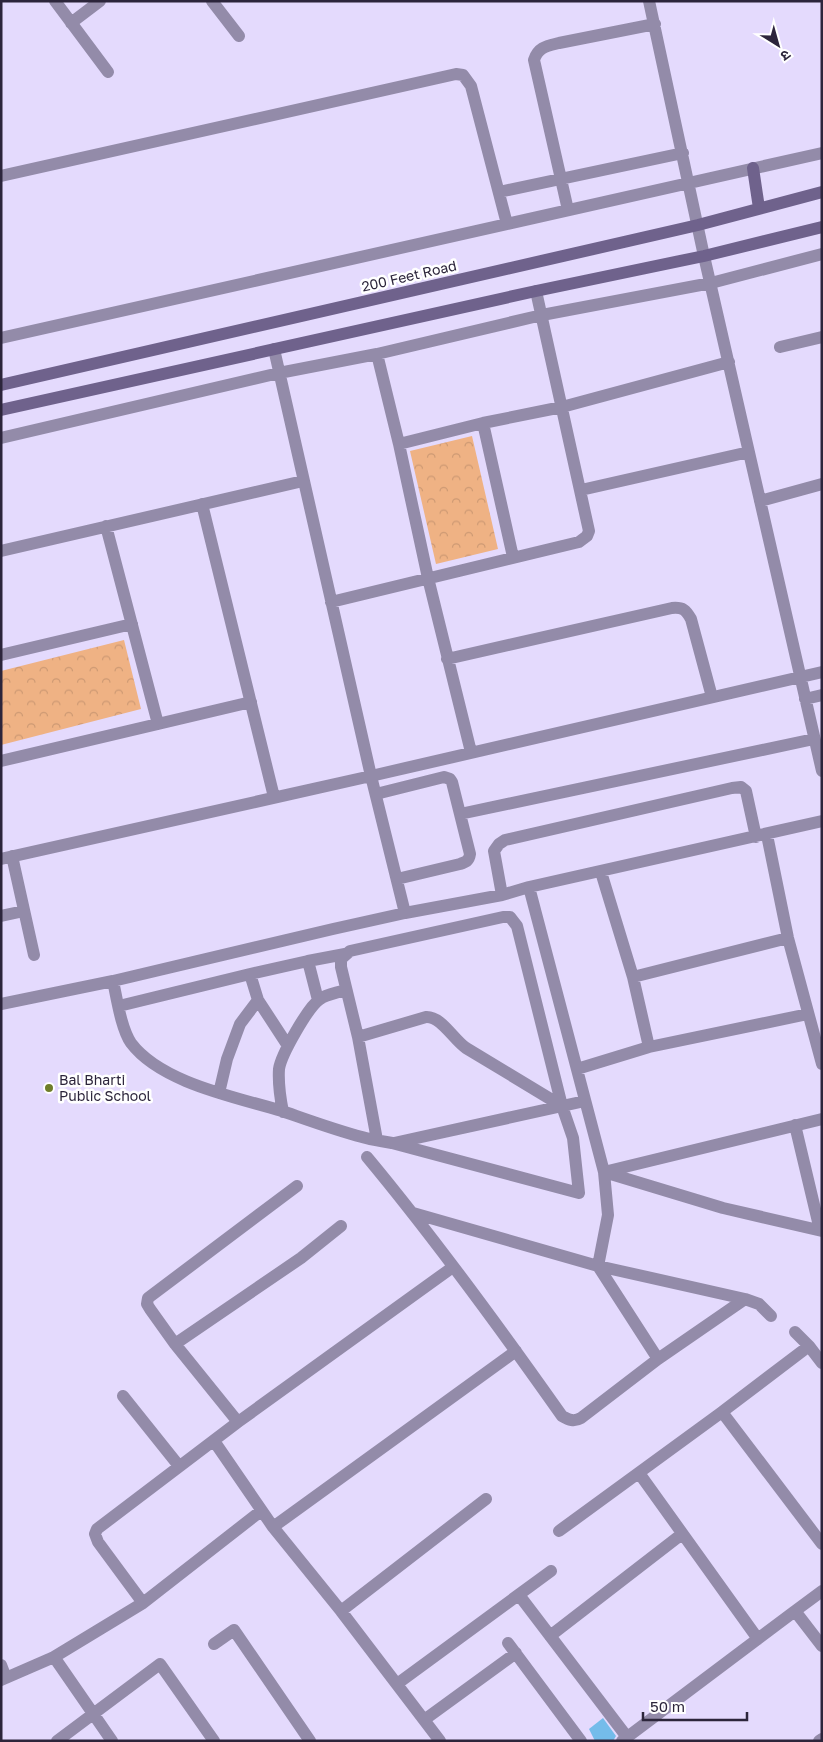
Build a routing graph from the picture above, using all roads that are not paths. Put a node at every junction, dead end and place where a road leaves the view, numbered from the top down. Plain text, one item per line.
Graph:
1 (55, 1) edge
2 (100, 1) edge
3 (212, 1) edge
4 (650, 1) edge
5 (71, 23) junction
6 (655, 24) junction
7 (239, 36) dead end
8 (108, 72) dead end
9 (822, 153) edge
10 (683, 154) junction
11 (753, 168) junction
12 (1, 176) edge
13 (561, 179) junction
14 (689, 182) junction
15 (499, 192) junction
16 (822, 192) edge
17 (760, 208) junction
18 (568, 210) junction
19 (507, 224) junction
20 (698, 225) junction
21 (822, 227) edge
22 (822, 254) edge
23 (704, 256) junction
24 (710, 283) junction
25 (536, 291) junction
26 (542, 315) junction
27 (822, 337) edge
28 (1, 338) edge
29 (780, 347) dead end
30 (274, 349) junction
31 (377, 354) junction
32 (729, 362) junction
33 (279, 373) junction
34 (1, 385) edge
35 (562, 407) junction
36 (1, 410) edge
37 (483, 423) junction
38 (1, 438) edge
39 (399, 444) junction
40 (749, 452) junction
41 (303, 481) junction
42 (822, 484) edge
43 (581, 490) junction
44 (760, 501) junction
45 (202, 504) junction
46 (106, 526) junction
47 (1, 551) edge
48 (513, 557) junction
49 (428, 578) junction
50 (332, 602) junction
51 (132, 624) junction
52 (1, 655) edge
53 (448, 659) junction
54 (822, 672) edge
55 (800, 678) junction
56 (822, 695) edge
57 (712, 697) junction
58 (806, 699) junction
59 (251, 702) junction
60 (158, 724) junction
61 (814, 739) junction
62 (471, 752) junction
63 (1, 761) edge
64 (822, 771) edge
65 (372, 776) junction
66 (376, 794) junction
67 (274, 797) junction
68 (460, 814) junction
69 (822, 822) edge
70 (761, 836) junction
71 (7, 857) edge
72 (601, 872) junction
73 (397, 878) junction
74 (530, 887) junction
75 (502, 895) junction
76 (24, 911) junction
77 (405, 913) junction
78 (1, 916) edge
79 (788, 938) junction
80 (345, 954) junction
81 (34, 955) dead end
82 (308, 961) junction
83 (250, 974) junction
84 (633, 977) junction
85 (113, 981) junction
86 (345, 990) junction
87 (258, 1000) junction
88 (318, 1000) junction
89 (1, 1004) edge
90 (118, 1006) junction
91 (808, 1014) junction
92 (358, 1037) junction
93 (288, 1046) junction
94 (649, 1047) junction
95 (822, 1064) edge
96 (577, 1068) junction
97 (219, 1093) junction
98 (585, 1101) junction
99 (562, 1106) junction
100 (283, 1112) junction
101 (822, 1119) edge
102 (795, 1125) junction
103 (377, 1140) junction
104 (392, 1143) junction
105 (366, 1157) dead end
106 (604, 1172) junction
107 (297, 1186) dead end
108 (413, 1213) junction
109 (341, 1226) dead end
110 (821, 1230) edge
111 (598, 1266) junction
112 (453, 1267) junction
113 (745, 1299) junction
114 (771, 1316) dead end
115 (795, 1332) dead end
116 (175, 1344) junction
117 (809, 1346) junction
118 (516, 1351) junction
119 (658, 1359) junction
120 (822, 1363) edge
121 (123, 1396) dead end
122 (722, 1412) junction
123 (238, 1422) junction
124 (214, 1440) junction
125 (179, 1466) junction
126 (639, 1473) junction
127 (486, 1499) dead end
128 (261, 1511) junction
129 (273, 1527) junction
130 (559, 1531) dead end
131 (682, 1534) junction
132 (822, 1544) edge
133 (551, 1571) dead end
134 (822, 1591) edge
135 (519, 1595) junction
136 (143, 1603) junction
137 (340, 1611) junction
138 (795, 1611) junction
139 (550, 1636) junction
140 (758, 1638) junction
141 (214, 1644) dead end
142 (822, 1646) edge
143 (54, 1657) junction
144 (1, 1665) edge
145 (4, 1679) edge
146 (397, 1684) junction
147 (93, 1714) junction
148 (424, 1720) junction
149 (822, 1738) edge
150 (625, 1739) edge
151 (57, 1741) edge
152 (112, 1741) edge
153 (214, 1741) edge
154 (310, 1741) edge
155 (440, 1741) edge
156 (581, 1741) edge
157 (819, 1741) edge

1 - 5 street
2 - 5 street
3 - 7 street
4 - 6 street
5 - 8 street
6 - 10 street
6 - 13 street
9 - 11 street
10 - 13 street
10 - 14 street
11 - 14 street
11 - 17 street
12 - 15 street
13 - 15 street
13 - 18 street
14 - 18 street
14 - 20 street
15 - 19 street
16 - 17 street, 200 Feet Road
17 - 20 street, 200 Feet Road
18 - 19 street
19 - 28 street
20 - 23 street
20 - 34 street, 200 Feet Road
21 - 23 street
22 - 24 street
23 - 24 street
23 - 25 street
24 - 26 street
24 - 32 street
25 - 26 street
25 - 30 street
26 - 31 street
26 - 35 street
27 - 29 street
30 - 33 street
30 - 36 street
31 - 33 street
31 - 39 street
32 - 35 street
32 - 40 street
33 - 38 street
33 - 41 street
35 - 37 street
35 - 43 street
37 - 39 street
37 - 48 street
39 - 49 street
40 - 43 street
40 - 44 street
41 - 45 street
41 - 50 street
42 - 44 street
43 - 48 street
44 - 55 street
45 - 46 street
45 - 59 street
46 - 47 street
46 - 51 street
48 - 49 street
49 - 50 street
49 - 53 street
50 - 65 street
51 - 52 street
51 - 60 street
53 - 57 street
53 - 62 street
54 - 55 street
55 - 57 street
55 - 58 street
56 - 58 street
57 - 62 street
58 - 61 street
59 - 60 street
59 - 67 street
60 - 63 street
61 - 64 street
61 - 68 street
62 - 65 street
65 - 66 street
65 - 67 street
66 - 68 street
66 - 73 street
67 - 71 street
68 - 73 street
69 - 70 street
70 - 72 street
70 - 75 street
70 - 79 street
71 - 76 street
72 - 74 street
72 - 84 street
73 - 77 street
74 - 75 street
74 - 96 street
75 - 77 street
76 - 78 street
76 - 81 street
77 - 85 street
79 - 84 street
79 - 91 street
80 - 82 street
80 - 86 street
80 - 99 street
82 - 83 street
82 - 88 street
83 - 87 street
83 - 90 street
84 - 94 street
85 - 89 street
85 - 90 street
86 - 88 street
86 - 92 street
87 - 93 street
87 - 97 street
88 - 93 street
90 - 97 street
91 - 94 street
91 - 95 street
92 - 99 street
92 - 103 street
93 - 100 street
94 - 96 street
96 - 98 street
97 - 100 street
98 - 99 street
98 - 106 street
99 - 104 street
99 - 104 street
100 - 103 street
101 - 102 street
102 - 106 street
102 - 110 street
103 - 104 street
105 - 108 street
106 - 110 street
106 - 111 street
107 - 116 street
108 - 111 street
108 - 112 street
109 - 116 street
111 - 113 street
111 - 119 street
112 - 118 street
112 - 123 street
113 - 114 street
113 - 119 street
115 - 117 street
116 - 123 street
117 - 120 street
117 - 122 street
118 - 119 street
118 - 129 street
121 - 125 street
122 - 126 street
122 - 132 street
123 - 124 street
124 - 125 street
124 - 128 street
125 - 136 street
126 - 130 street
126 - 131 street
127 - 137 street
128 - 129 street
128 - 136 street
129 - 137 street
131 - 139 street
131 - 140 street
133 - 135 street
134 - 138 street
135 - 139 street
135 - 146 street
136 - 143 street
137 - 146 street
138 - 140 street
138 - 142 street
139 - 150 street
140 - 150 street
141 - 154 street
143 - 145 street
143 - 147 street
144 - 145 street
146 - 148 street
147 - 151 street
147 - 152 street
147 - 153 street
148 - 155 street
148 - 156 street
149 - 157 street

